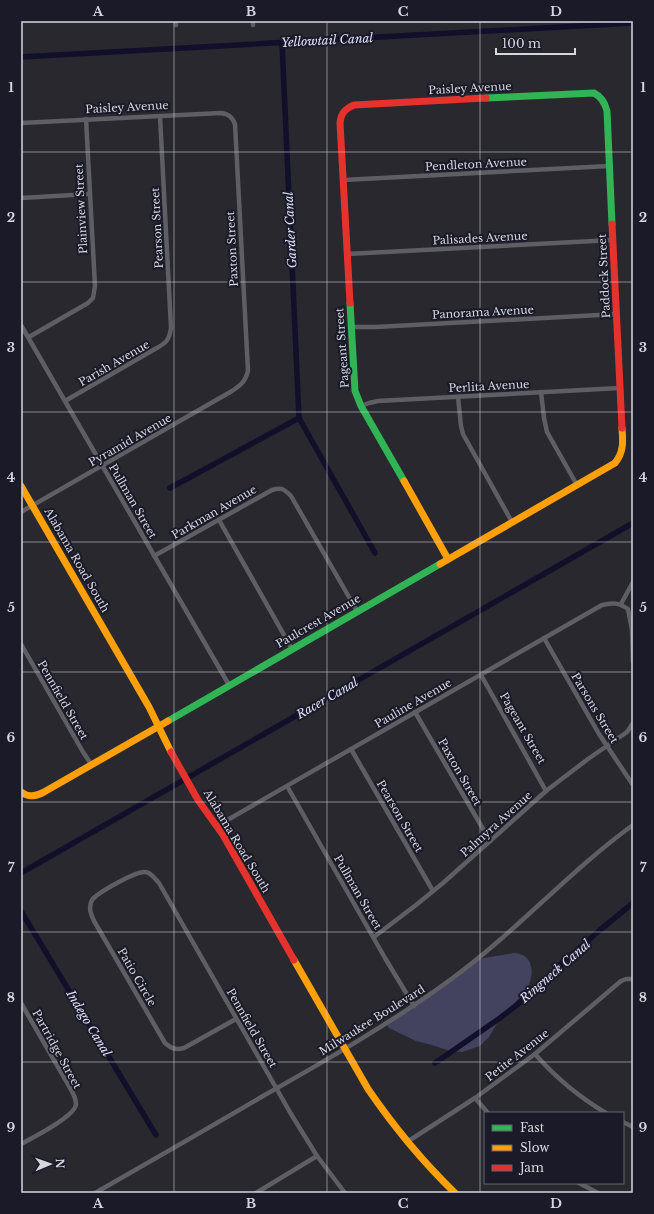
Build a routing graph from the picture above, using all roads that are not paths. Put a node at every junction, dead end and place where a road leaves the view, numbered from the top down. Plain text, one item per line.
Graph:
1 (600, 95) joint
2 (343, 111) joint
3 (160, 116) junction
4 (232, 118) joint
5 (86, 119) junction
6 (21, 123) edge
7 (609, 166) junction
8 (343, 180) junction
9 (90, 194) junction
10 (21, 198) edge
11 (613, 240) junction
12 (347, 254) junction
13 (617, 314) junction
14 (21, 325) edge
15 (351, 327) junction
16 (29, 337) junction
17 (170, 338) joint
18 (246, 380) joint
19 (620, 388) junction
20 (541, 392) junction
21 (458, 397) junction
22 (65, 401) junction
23 (360, 406) junction
24 (620, 457) joint
25 (102, 466) junction
26 (577, 485) junction
27 (21, 486) edge
28 (32, 505) junction
29 (21, 512) edge
30 (219, 520) junction
31 (512, 522) junction
32 (154, 556) junction
33 (448, 559) junction
34 (633, 582) edge
35 (621, 604) junction
36 (357, 611) junction
37 (544, 638) junction
38 (21, 644) edge
39 (292, 649) junction
40 (633, 662) edge
41 (481, 675) junction
42 (229, 685) junction
43 (415, 712) junction
44 (632, 724) edge
45 (159, 726) junction
46 (606, 745) junction
47 (351, 749) junction
48 (91, 764) junction
49 (633, 785) edge
50 (287, 786) junction
51 (546, 791) junction
52 (23, 793) edge
53 (633, 825) edge
54 (216, 826) junction
55 (490, 841) junction
56 (146, 872) joint
57 (433, 891) junction
58 (374, 937) junction
59 (633, 979) edge
60 (21, 1003) edge
61 (414, 1006) junction
62 (236, 1019) junction
63 (345, 1048) junction
64 (535, 1054) junction
65 (277, 1088) junction
66 (475, 1098) junction
67 (487, 1112) edge
68 (605, 1112) edge
69 (624, 1122) edge
70 (633, 1127) edge
71 (407, 1142) junction
72 (21, 1144) edge
73 (317, 1156) junction
74 (581, 1184) edge
75 (95, 1193) edge
76 (256, 1193) edge
77 (345, 1193) edge
78 (456, 1193) edge
79 (598, 1193) edge

1 - 2 street, Paisley Avenue
1 - 7 street, Paddock Street
2 - 8 street, Pageant Street
3 - 4 street, Paisley Avenue
3 - 5 street, Paisley Avenue
3 - 17 street, Pearson Street
4 - 18 street, Paxton Street
5 - 6 street, Paisley Avenue
5 - 9 street, Plainview Street
7 - 8 street, Pendleton Avenue
7 - 11 street, Paddock Street
8 - 12 street, Pageant Street
9 - 10 street
9 - 16 street, Plainview Street
11 - 12 street, Palisades Avenue
11 - 13 street, Paddock Street
12 - 15 street, Pageant Street
13 - 15 street, Panorama Avenue
13 - 19 street, Paddock Street
14 - 16 street, Pullman Street
15 - 23 street, Pageant Street
16 - 22 street, Pullman Street
17 - 22 street, Parish Avenue
18 - 25 street, Pyramid Avenue
19 - 20 street, Perlita Avenue
19 - 24 street, Paddock Street
20 - 21 street, Perlita Avenue
20 - 26 street
21 - 23 street, Perlita Avenue
21 - 31 street
22 - 25 street, Pullman Street
23 - 33 street, Pageant Street
24 - 26 street, Paulcrest Avenue
25 - 28 street, Pyramid Avenue
25 - 32 street, Pullman Street
26 - 31 street, Paulcrest Avenue
27 - 28 street, Alabama Road South
28 - 29 street, Pyramid Avenue
28 - 45 street, Alabama Road South
30 - 32 street, Parkman Avenue
30 - 36 street, Parkman Avenue
30 - 39 street
31 - 33 street, Paulcrest Avenue
32 - 42 street, Pullman Street
33 - 36 street, Paulcrest Avenue
34 - 35 street
35 - 37 street, Pauline Avenue
35 - 40 street
36 - 39 street, Paulcrest Avenue
37 - 41 street, Pauline Avenue
37 - 46 street, Parsons Street
38 - 48 street, Pennfield Street
39 - 42 street, Paulcrest Avenue
41 - 43 street, Pauline Avenue
41 - 51 street, Pageant Street
42 - 45 street, Paulcrest Avenue
43 - 47 street, Pauline Avenue
43 - 55 street, Paxton Street
44 - 46 street, Palmyra Avenue
45 - 48 street, Paulcrest Avenue
45 - 54 street, Alabama Road South
46 - 49 street, Parsons Street
46 - 51 street, Palmyra Avenue
47 - 50 street, Pauline Avenue
47 - 57 street, Pearson Street
48 - 52 street, Paulcrest Avenue
50 - 54 street, Pauline Avenue
50 - 58 street, Pullman Street
51 - 55 street, Palmyra Avenue
53 - 61 street, Milwaukee Boulevard
54 - 63 street, Alabama Road South
55 - 57 street, Palmyra Avenue
56 - 62 street, Pennfield Street
56 - 62 street, Patio Circle
57 - 58 street, Palmyra Avenue
58 - 61 street, Pullman Street
59 - 64 street, Petite Avenue
60 - 72 street, Partridge Street
61 - 63 street, Milwaukee Boulevard
62 - 65 street, Pennfield Street
63 - 65 street, Milwaukee Boulevard
63 - 71 street, Alabama Road South
64 - 66 street, Petite Avenue
64 - 68 street
65 - 73 street, Pennfield Street
65 - 75 street, Milwaukee Boulevard
66 - 67 street
66 - 71 street, Petite Avenue
69 - 70 street
71 - 78 street, Alabama Road South
73 - 76 street
73 - 77 street, Pennfield Street
74 - 79 street

